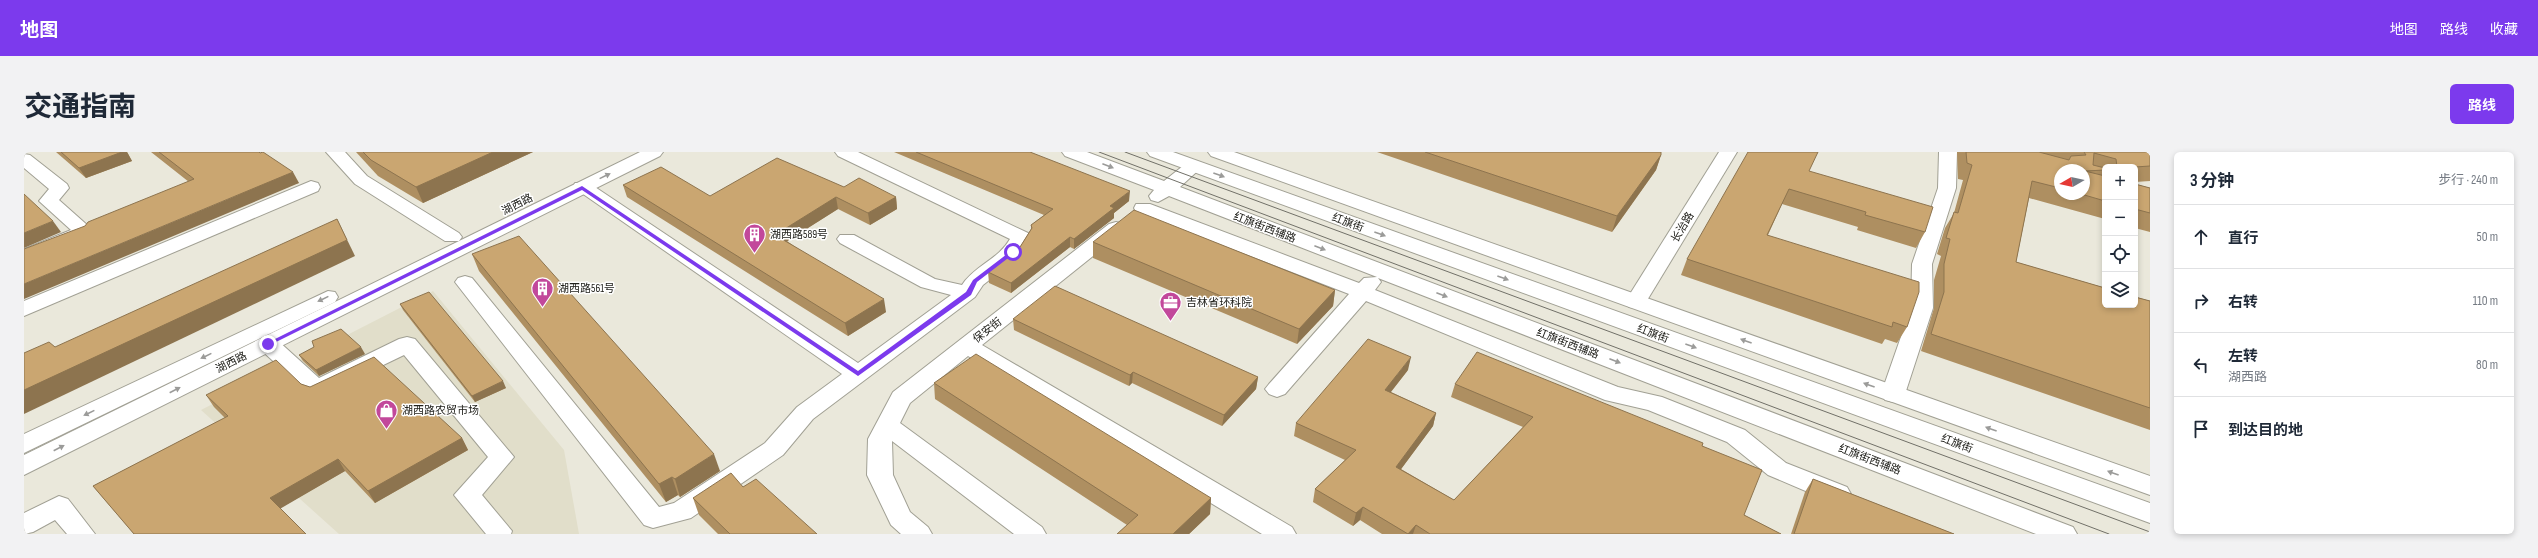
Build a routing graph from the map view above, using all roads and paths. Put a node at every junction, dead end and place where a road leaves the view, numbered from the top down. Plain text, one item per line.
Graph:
1 (335, 152) edge
2 (621, 152) edge
3 (654, 152) edge
4 (844, 152) edge
5 (1071, 152) edge
6 (1156, 152) edge
7 (1217, 152) edge
8 (1728, 152) edge
9 (1948, 152) edge
10 (26, 164) edge
11 (1194, 166) junction
12 (311, 187) dead end
13 (582, 188) junction
14 (1167, 189) junction
15 (1143, 208) junction
16 (452, 237) junction
17 (847, 239) dead end
18 (24, 256) edge
19 (1381, 271) junction
20 (465, 282) dead end
21 (1362, 292) junction
22 (968, 293) junction
23 (1636, 302) junction
24 (24, 309) edge
25 (268, 344) junction
26 (967, 346) junction
27 (858, 374) junction
28 (1277, 389) dead end
29 (1893, 394) junction
30 (887, 425) junction
31 (24, 444) edge
32 (24, 466) edge
33 (2150, 486) edge
34 (1858, 502) edge
35 (2150, 513) edge
36 (24, 525) edge
37 (499, 531) dead end
38 (82, 534) edge
39 (919, 534) edge
40 (1033, 534) edge
41 (1283, 534) edge
42 (2064, 534) edge

1 - 16 main road
2 - 16 main road, 湖西路
13 -> 3 main road, 湖西路
4 - 22 main road
5 -> 14 main road, 红旗街西辅路
6 - 11 main road, 红旗街
7 - 23 main road, 红旗街
8 - 23 main road, 长治路
9 - 29 main road
10 - 18 main road
11 - 14 main road, 保安街
11 -> 35 main road, 红旗街
12 - 24 main road
13 - 25 main road, 湖西路
13 - 27 main road
14 - 15 main road, 保安街
14 -> 19 main road, 红旗街西辅路
15 - 21 main road
15 - 26 main road, 保安街
16 -> 31 main road, 湖西路
17 - 22 main road
19 - 21 main road
19 -> 42 main road, 红旗街西辅路
20 - 27 main road
21 - 28 main road
21 - 34 main road
22 - 27 main road
29 -> 23 main road, 红旗街
32 -> 25 main road, 湖西路
25 - 37 main road
26 - 30 main road, 保安街
26 - 41 main road
33 -> 29 main road, 红旗街
30 - 39 main road, 保安街
30 - 40 main road
36 - 38 main road

